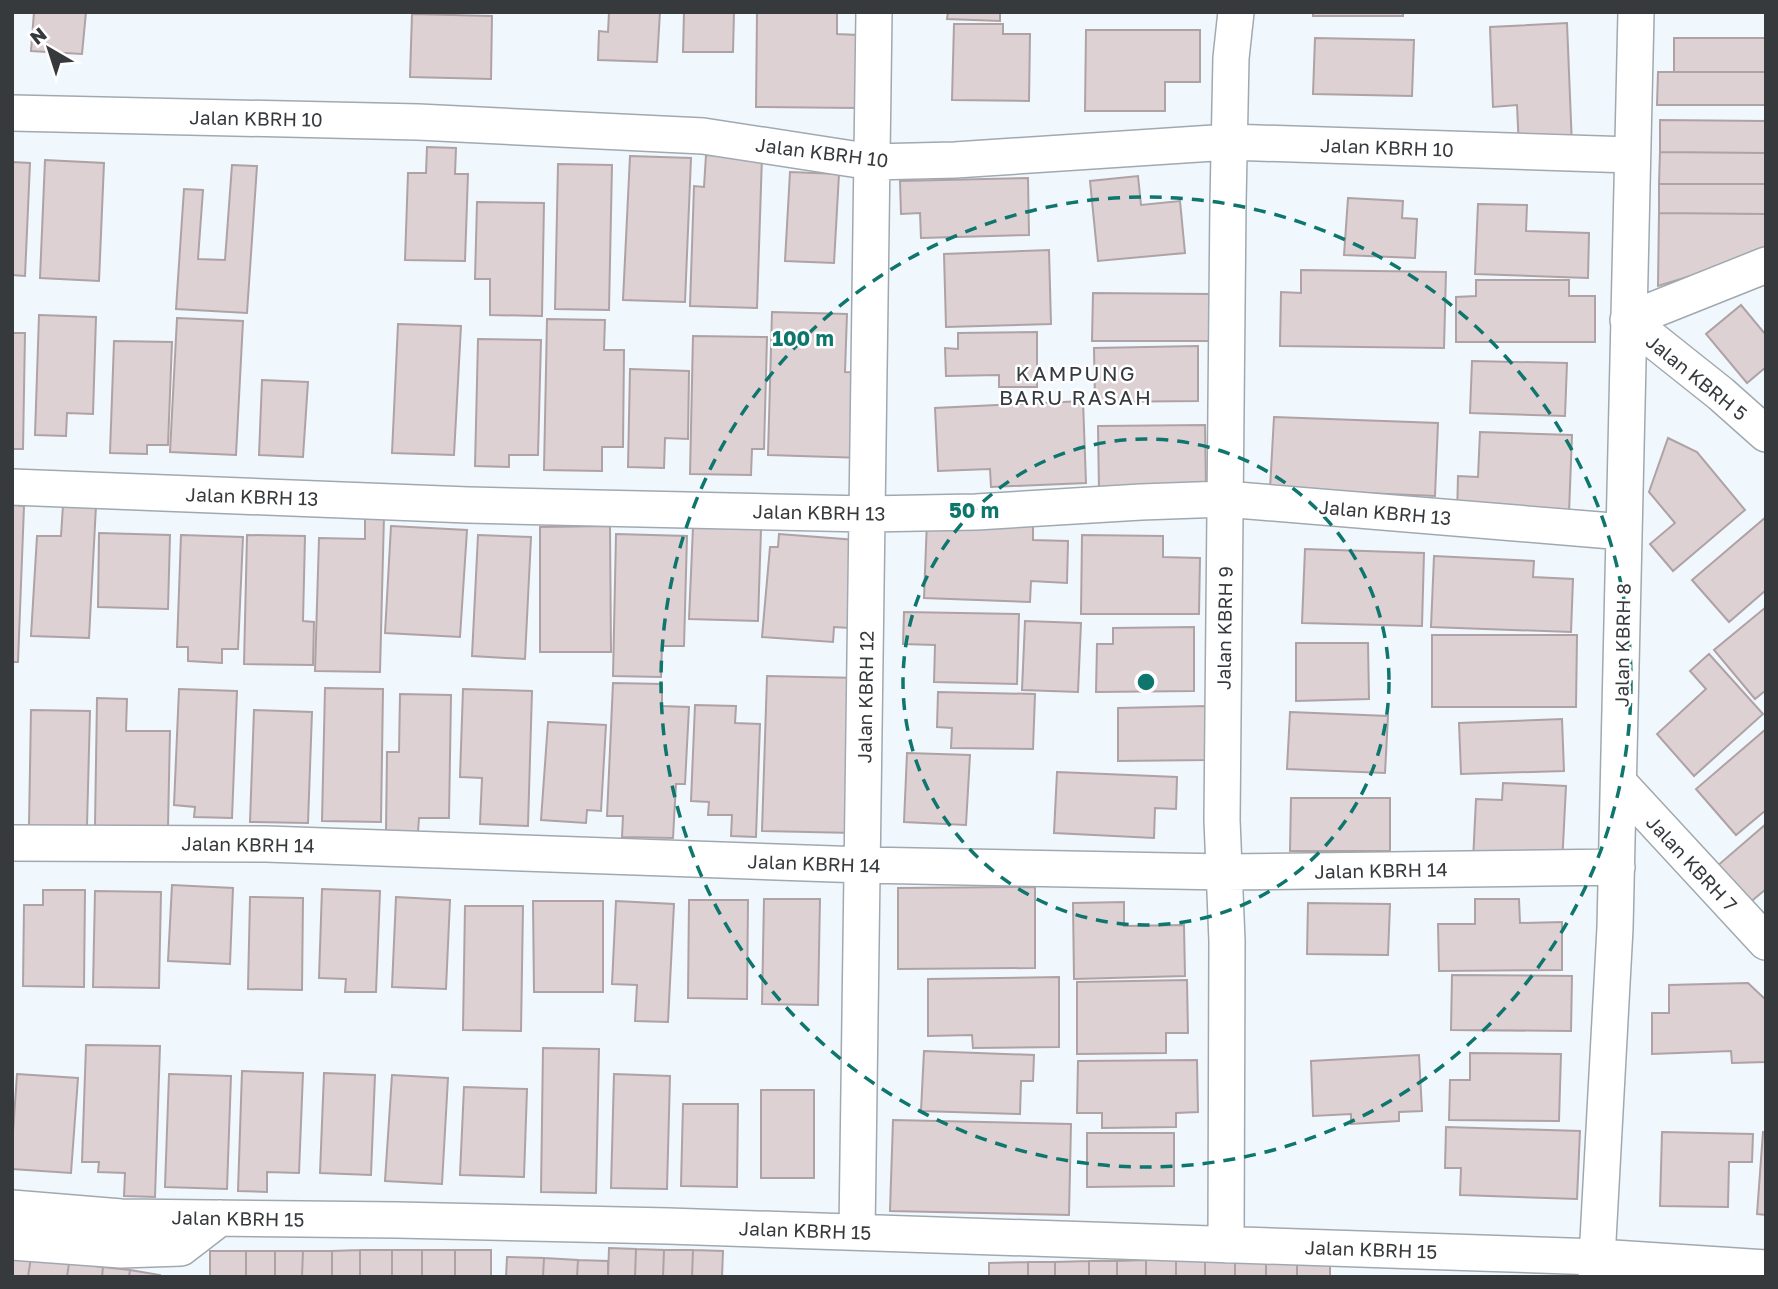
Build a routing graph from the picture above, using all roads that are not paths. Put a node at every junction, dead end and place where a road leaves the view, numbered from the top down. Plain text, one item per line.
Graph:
1 (874, 12) edge
2 (1236, 12) edge
3 (1636, 12) edge
4 (12, 113) edge
5 (1229, 142) junction
6 (1632, 155) junction
7 (872, 162) junction
8 (1766, 265) edge
9 (1628, 320) junction
10 (1766, 434) edge
11 (12, 487) edge
12 (1225, 499) junction
13 (867, 514) junction
14 (1624, 532) junction
15 (1619, 783) junction
16 (12, 843) edge
17 (863, 866) junction
18 (1617, 866) junction
19 (1225, 872) junction
20 (1766, 942) edge
21 (12, 1208) edge
22 (219, 1219) junction
23 (857, 1232) junction
24 (12, 1242) edge
25 (1226, 1245) junction
26 (1597, 1267) edge
27 (1766, 1268) edge

1 - 7 street, Jalan KBRH 12
2 - 5 street, Jalan KBRH 9
3 - 6 street, Jalan KBRH 8
4 - 7 street, Jalan KBRH 10
5 - 6 street, Jalan KBRH 10
5 - 7 street, Jalan KBRH 10
5 - 12 street, Jalan KBRH 9
6 - 9 street, Jalan KBRH 8
7 - 13 street, Jalan KBRH 12
8 - 9 street
9 - 10 street, Jalan KBRH 5
9 - 14 street, Jalan KBRH 8
11 - 13 street, Jalan KBRH 13
12 - 13 street, Jalan KBRH 13
12 - 14 street, Jalan KBRH 13
12 - 19 street, Jalan KBRH 9
13 - 17 street, Jalan KBRH 12
14 - 15 street, Jalan KBRH 8
15 - 18 street, Jalan KBRH 8
15 - 20 street, Jalan KBRH 7
16 - 17 street, Jalan KBRH 14
17 - 19 street, Jalan KBRH 14
17 - 23 street, Jalan KBRH 12
18 - 19 street, Jalan KBRH 14
18 - 26 street, Jalan KBRH 8
19 - 25 street, Jalan KBRH 9
21 - 22 street, Jalan KBRH 15
22 - 23 street, Jalan KBRH 15
22 - 24 street
23 - 25 street, Jalan KBRH 15
25 - 26 street, Jalan KBRH 15
26 - 27 street, Jalan KBRH 15

